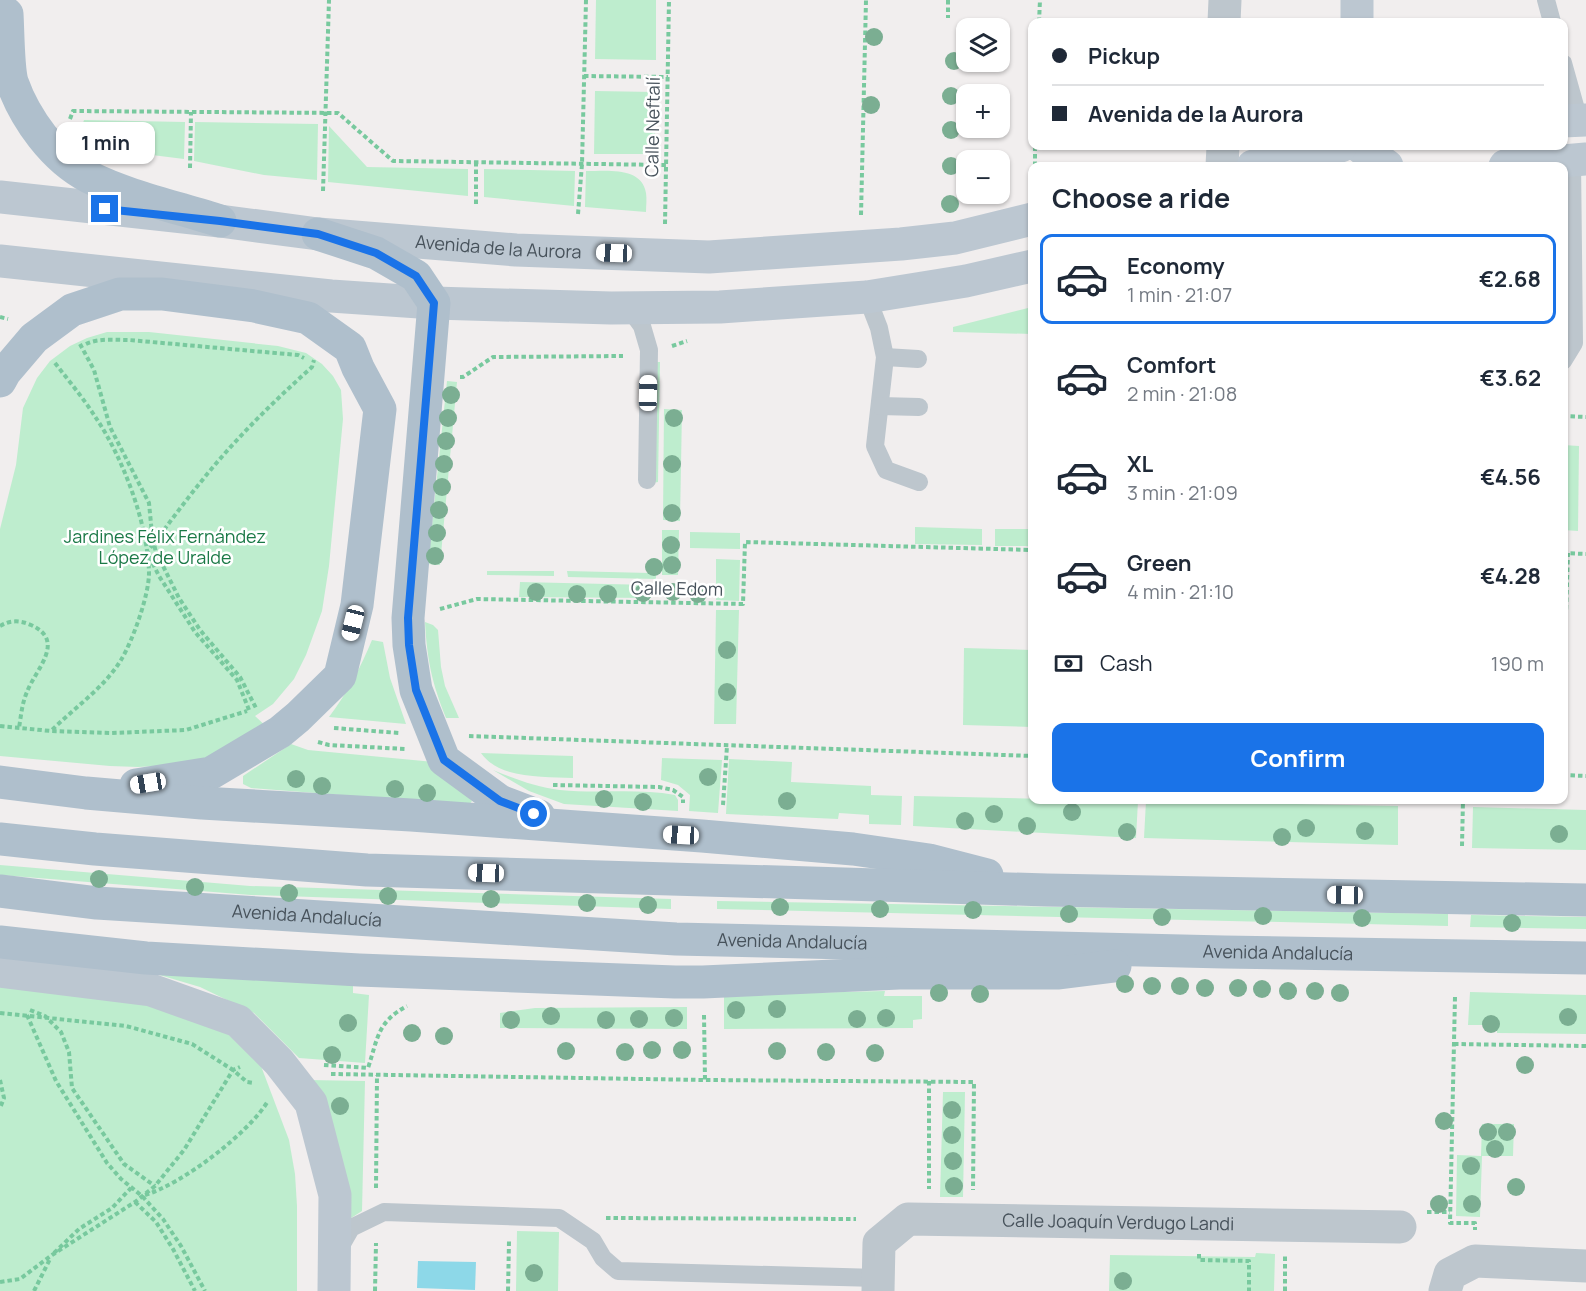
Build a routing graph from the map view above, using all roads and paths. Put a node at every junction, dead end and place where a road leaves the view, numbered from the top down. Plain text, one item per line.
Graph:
1 (329, 0) edge
2 (586, 0) edge
3 (669, 0) edge
4 (866, 0) edge
5 (948, 0) edge
6 (1040, 0) edge
7 (1225, 0) edge
8 (1357, 0) edge
9 (1546, 0) edge
10 (7, 7) edge
11 (948, 18) dead end
12 (1039, 18) edge
13 (1224, 18) edge
14 (1357, 18) edge
15 (1551, 18) edge
16 (584, 76) junction
17 (668, 77) junction
18 (0, 84) edge
19 (1568, 94) edge
20 (191, 112) junction
21 (325, 113) junction
22 (1575, 138) edge
23 (1323, 150) edge
24 (1365, 150) edge
25 (1545, 150) edge
26 (55, 152) junction
27 (476, 162) junction
28 (1271, 162) edge
29 (1381, 162) edge
30 (1515, 162) edge
31 (582, 164) junction
32 (666, 165) junction
33 (190, 168) dead end
34 (323, 191) dead end
35 (0, 197) edge
36 (476, 204) dead end
37 (578, 214) dead end
38 (1028, 220) edge
39 (220, 221) junction
40 (861, 222) dead end
41 (318, 234) junction
42 (665, 255) junction
43 (0, 261) edge
44 (1028, 267) edge
45 (183, 280) junction
46 (120, 294) junction
47 (867, 297) junction
48 (434, 303) junction
49 (1568, 304) edge
50 (254, 306) junction
51 (629, 308) junction
52 (1568, 353) edge
53 (885, 357) junction
54 (315, 358) dead end
55 (52, 359) dead end
56 (918, 359) dead end
57 (0, 381) edge
58 (880, 406) junction
59 (919, 406) dead end
60 (1568, 417) edge
61 (1586, 417) edge
62 (647, 480) dead end
63 (920, 482) dead end
64 (1028, 550) edge
65 (147, 552) junction
66 (1568, 553) edge
67 (1586, 554) edge
68 (408, 618) junction
69 (0, 626) edge
70 (262, 708) dead end
71 (249, 710) junction
72 (0, 726) edge
73 (19, 728) junction
74 (325, 728) dead end
75 (51, 731) junction
76 (434, 735) junction
77 (727, 746) junction
78 (1028, 756) edge
79 (1568, 775) edge
80 (1586, 776) edge
81 (0, 782) edge
82 (86, 793) junction
83 (1463, 804) edge
84 (722, 816) dead end
85 (568, 828) junction
86 (0, 838) edge
87 (1462, 846) dead end
88 (1047, 890) junction
89 (0, 891) edge
90 (1586, 900) edge
91 (0, 942) edge
92 (1224, 952) junction
93 (1586, 958) edge
94 (0, 971) edge
95 (1455, 997) dead end
96 (21, 1009) dead end
97 (0, 1013) edge
98 (704, 1013) dead end
99 (27, 1016) junction
100 (45, 1016) junction
101 (1454, 1044) junction
102 (1586, 1046) edge
103 (325, 1074) dead end
104 (377, 1075) junction
105 (0, 1080) edge
106 (705, 1080) junction
107 (929, 1081) junction
108 (257, 1083) dead end
109 (272, 1094) dead end
110 (0, 1108) edge
111 (155, 1186) dead end
112 (131, 1188) junction
113 (142, 1196) junction
114 (376, 1196) dead end
115 (135, 1202) dead end
116 (510, 1216) junction
117 (559, 1218) junction
118 (919, 1220) junction
119 (973, 1220) junction
120 (1467, 1223) dead end
121 (1400, 1227) dead end
122 (376, 1233) dead end
123 (1285, 1247) dead end
124 (334, 1259) junction
125 (1586, 1266) edge
126 (878, 1284) edge
127 (34, 1291) edge
128 (195, 1291) edge
129 (205, 1291) edge
130 (334, 1291) edge
131 (375, 1291) edge
132 (508, 1291) edge
133 (1285, 1291) edge
134 (1444, 1291) edge

1 - 21 path
2 - 16 path
3 - 17 path, Calle Neftalí
4 - 40 path
5 - 11 path
6 - 12 path
7 - 13 street
8 - 14 main road
9 - 15 lane
10 - 18 main road
10 - 26 main road
16 - 17 path
16 - 31 path
17 - 32 path, Calle Neftalí
19 - 22 lane
20 - 21 path
20 - 26 path
20 - 33 path
21 - 27 path
21 - 34 path
22 - 49 lane
23 - 28 main road
24 - 29 main road
25 - 30 main road
26 - 39 main road
27 - 31 path
27 - 36 path
31 - 32 path
31 - 37 path
32 - 42 path, Calle Neftalí
35 - 39 main road, Avenida de la Aurora
38 - 42 main road, Avenida de la Aurora
39 - 41 main road, Avenida de la Aurora
41 - 42 main road, Avenida de la Aurora
41 - 48 main road
43 - 45 main road
44 - 47 main road
45 - 46 main road
45 - 48 main road
45 - 50 main road
46 - 50 main road
46 - 57 main road
47 - 51 main road
47 - 53 lane
48 - 51 main road
48 - 68 main road
49 - 52 lane
50 - 82 main road
51 - 62 lane
53 - 56 lane
53 - 58 lane
54 - 65 path
55 - 65 path
58 - 59 lane
58 - 63 lane
60 - 61 path
64 - 68 path, Calle Edom
65 - 71 path
65 - 75 path
66 - 67 path
68 - 76 main road
69 - 73 path
70 - 71 path
71 - 75 path
72 - 73 path
73 - 75 path
74 - 76 path
76 - 77 path
76 - 85 main road
77 - 78 path
77 - 84 path
79 - 80 path
81 - 82 main road
82 - 85 main road
83 - 87 path
85 - 88 main road
86 - 88 main road
88 - 90 main road
89 - 92 main road, Avenida Andalucía
91 - 92 main road
92 - 93 main road, Avenida Andalucía
94 - 124 main road
95 - 101 path
96 - 100 path
97 - 99 path
98 - 106 path
99 - 100 path
99 - 112 path
100 - 108 path
100 - 111 path
101 - 102 path
101 - 120 path
103 - 104 path
104 - 106 path
104 - 114 path
105 - 110 path
106 - 107 path
107 - 118 path
107 - 119 path
109 - 113 path
112 - 113 path
112 - 127 path
113 - 129 path
115 - 128 path
116 - 117 lane
116 - 124 lane
116 - 132 path
117 - 118 path
117 - 126 lane
118 - 119 street, Calle Joaquín Verdugo Landi
118 - 126 street
119 - 121 street, Calle Joaquín Verdugo Landi
122 - 131 path
123 - 133 path
124 - 130 main road
125 - 134 street

